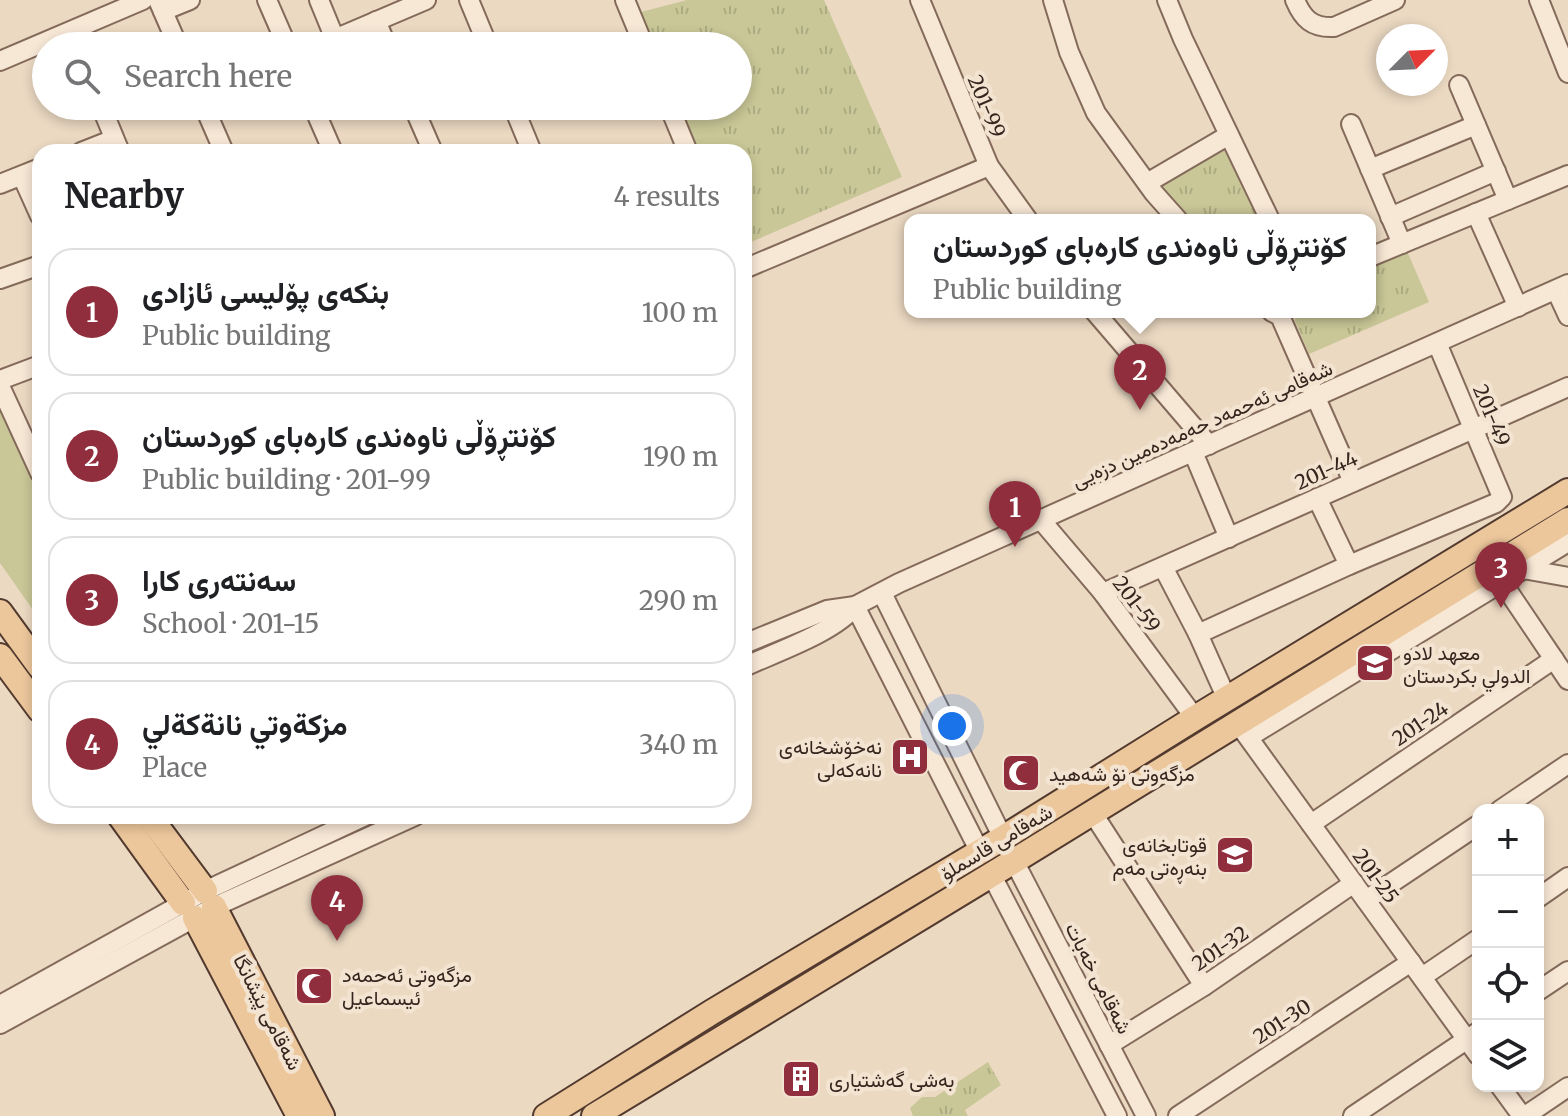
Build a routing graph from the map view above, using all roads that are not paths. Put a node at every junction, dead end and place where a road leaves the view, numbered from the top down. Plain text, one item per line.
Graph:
1 (143, 0) edge
2 (190, 0) edge
3 (267, 0) edge
4 (319, 0) edge
5 (426, 0) edge
6 (469, 0) edge
7 (920, 0) edge
8 (1053, 0) edge
9 (1167, 0) edge
10 (1295, 0) edge
11 (1395, 0) edge
12 (1539, 0) edge
13 (632, 2) edge
14 (160, 6) edge
15 (376, 21) junction
16 (86, 32) edge
17 (172, 32) edge
18 (281, 32) edge
19 (324, 32) edge
20 (350, 32) edge
21 (381, 32) edge
22 (482, 32) edge
23 (640, 32) edge
24 (32, 51) edge
25 (0, 61) edge
26 (1568, 73) edge
27 (1459, 85) dead end
28 (107, 120) edge
29 (210, 120) edge
30 (319, 120) edge
31 (419, 120) edge
32 (519, 120) edge
33 (675, 120) edge
34 (1351, 124) dead end
35 (1476, 125) junction
36 (1229, 135) junction
37 (117, 144) edge
38 (221, 144) edge
39 (330, 144) edge
40 (430, 144) edge
41 (529, 144) edge
42 (685, 144) edge
43 (989, 166) junction
44 (1370, 169) junction
45 (1496, 171) junction
46 (32, 172) edge
47 (1568, 175) edge
48 (22, 176) junction
49 (1147, 183) junction
50 (0, 184) edge
51 (32, 198) edge
52 (1508, 200) junction
53 (1476, 213) junction
54 (1024, 214) edge
55 (1173, 214) edge
56 (1267, 214) edge
57 (1390, 217) junction
58 (1402, 244) junction
59 (1376, 255) edge
60 (752, 266) edge
61 (32, 268) edge
62 (0, 279) edge
63 (1562, 287) edge
64 (1518, 307) junction
65 (1568, 316) edge
66 (1100, 318) edge
67 (1280, 318) edge
68 (1437, 343) junction
69 (32, 369) edge
70 (0, 383) edge
71 (1568, 387) edge
72 (1315, 397) junction
73 (1474, 429) junction
74 (1201, 448) junction
75 (32, 455) edge
76 (1353, 482) junction
77 (1568, 491) edge
78 (1317, 498) junction
79 (1041, 520) junction
80 (1568, 520) edge
81 (1229, 538) junction
82 (1568, 542) edge
83 (1349, 565) junction
84 (1163, 567) junction
85 (1524, 569) junction
86 (1568, 577) edge
87 (1502, 582) junction
88 (882, 593) junction
89 (1103, 593) junction
90 (855, 606) junction
91 (1, 615) edge
92 (1198, 634) junction
93 (752, 641) edge
94 (0, 656) edge
95 (32, 656) edge
96 (1554, 659) junction
97 (752, 663) edge
98 (1568, 680) edge
99 (32, 699) edge
100 (1227, 699) junction
101 (1195, 718) junction
102 (1243, 730) junction
103 (1568, 764) edge
104 (1509, 804) edge
105 (1092, 812) junction
106 (127, 824) edge
107 (153, 824) edge
108 (350, 824) edge
109 (396, 824) edge
110 (1311, 824) junction
111 (1472, 829) edge
112 (1003, 838) junction
113 (1014, 861) junction
114 (986, 863) junction
115 (1568, 877) edge
116 (1354, 883) junction
117 (1544, 894) edge
118 (1366, 900) junction
119 (199, 905) junction
120 (1472, 942) edge
121 (1063, 956) junction
122 (1041, 968) junction
123 (1416, 970) junction
124 (1568, 971) edge
125 (1204, 986) junction
126 (1544, 987) edge
127 (0, 1005) edge
128 (0, 1024) edge
129 (1472, 1040) edge
130 (1472, 1043) edge
131 (1109, 1045) junction
132 (1568, 1087) edge
133 (1505, 1092) edge
134 (299, 1116) edge
135 (322, 1116) edge
136 (546, 1116) edge
137 (594, 1116) edge
138 (1117, 1116) edge
139 (1146, 1116) edge
140 (1178, 1116) edge
141 (1353, 1116) edge
142 (1523, 1116) edge

1 - 16 street
2 - 14 street
3 - 18 street
4 - 19 street
5 - 15 street
6 - 22 street
7 - 43 street, 201-99
8 - 49 street
9 - 36 street
10 - 11 street
12 - 26 street
13 - 23 street
14 - 17 street
15 - 20 street
15 - 21 street
24 - 25 street
27 - 35 street
28 - 37 street
29 - 38 street
30 - 39 street
31 - 40 street
32 - 41 street
33 - 42 street
34 - 44 street
35 - 44 street
35 - 45 street
36 - 49 street
36 - 56 street
43 - 54 street, 201-99
43 - 60 street
44 - 57 street
45 - 52 street
45 - 57 street
46 - 48 street
47 - 52 street
48 - 50 street
48 - 51 street
49 - 55 street
52 - 53 street
53 - 58 street
53 - 64 street
57 - 58 street
58 - 59 street
61 - 62 street
63 - 64 street, شەقامی ئەحمەد حەمەدەمین دزەیی
63 - 65 street
64 - 68 street, شەقامی ئەحمەد حەمەدەمین دزەیی
66 - 74 street
67 - 72 street
68 - 72 street, شەقامی ئەحمەد حەمەدەمین دزەیی
68 - 73 street, 201-49
69 - 70 street
70 - 75 street
71 - 73 street, 201-44
72 - 74 street, شەقامی ئەحمەد حەمەدەمین دزەیی
72 - 76 street
73 - 76 street, 201-44
73 - 83 street, 201-49
74 - 79 street, شەقامی ئەحمەد حەمەدەمین دزەیی
74 - 81 street
76 - 78 street, 201-44
77 - 100 main road, شەقامی قاسملۆ
78 - 81 street, 201-44
78 - 83 street
79 - 88 street, شەقامی ئەحمەد حەمەدەمین دزەیی
79 - 89 street, 201-59
80 - 102 main road, شەقامی قاسملۆ
81 - 84 street, 201-44
82 - 85 street
83 - 92 street
84 - 89 street, 201-44
84 - 92 street
85 - 86 street
85 - 87 street
87 - 96 street
87 - 102 street
88 - 90 street, شەقامی ئەحمەد حەمەدەمین دزەیی
88 - 112 street
89 - 101 street, 201-59
90 - 93 street, شەقامی ئەحمەد حەمەدەمین دزەیی
90 - 97 street, شەقامی ئەحمەد حەمەدەمین دزەیی
90 - 114 street
91 - 95 main road
92 - 100 street
94 - 99 main road
96 - 98 street
96 - 110 street, 201-24
100 - 101 main road, شەقامی قاسملۆ
101 - 112 main road, شەقامی قاسملۆ
102 - 105 main road, شەقامی قاسملۆ
102 - 110 street, 201-25
103 - 104 street
105 - 113 main road, شەقامی قاسملۆ
105 - 125 street
106 - 119 main road, شەقامی پێشانگا
107 - 119 main road, شەقامی پێشانگا
108 - 119 street
109 - 119 street
110 - 116 street, 201-25
111 - 118 street
112 - 114 main road, شەقامی قاسملۆ
113 - 114 main road, شەقامی قاسملۆ
113 - 121 street, شەقامی خەبات
114 - 122 street
114 - 136 main road, شەقامی قاسملۆ
114 - 137 main road, شەقامی قاسملۆ
115 - 117 street
116 - 118 street, 201-25
116 - 125 street, 201-32
118 - 123 street, 201-25
119 - 127 street
119 - 128 street
119 - 134 main road, شەقامی پێشانگا
119 - 135 main road, شەقامی پێشانگا
120 - 123 street, 201-30
121 - 122 street
121 - 131 street, شەقامی خەبات
122 - 138 street
123 - 129 street, 201-25
123 - 140 street, 201-30
124 - 126 street
125 - 131 street, 201-32
130 - 141 street
131 - 139 street, شەقامی خەبات
132 - 142 street
133 - 142 street

